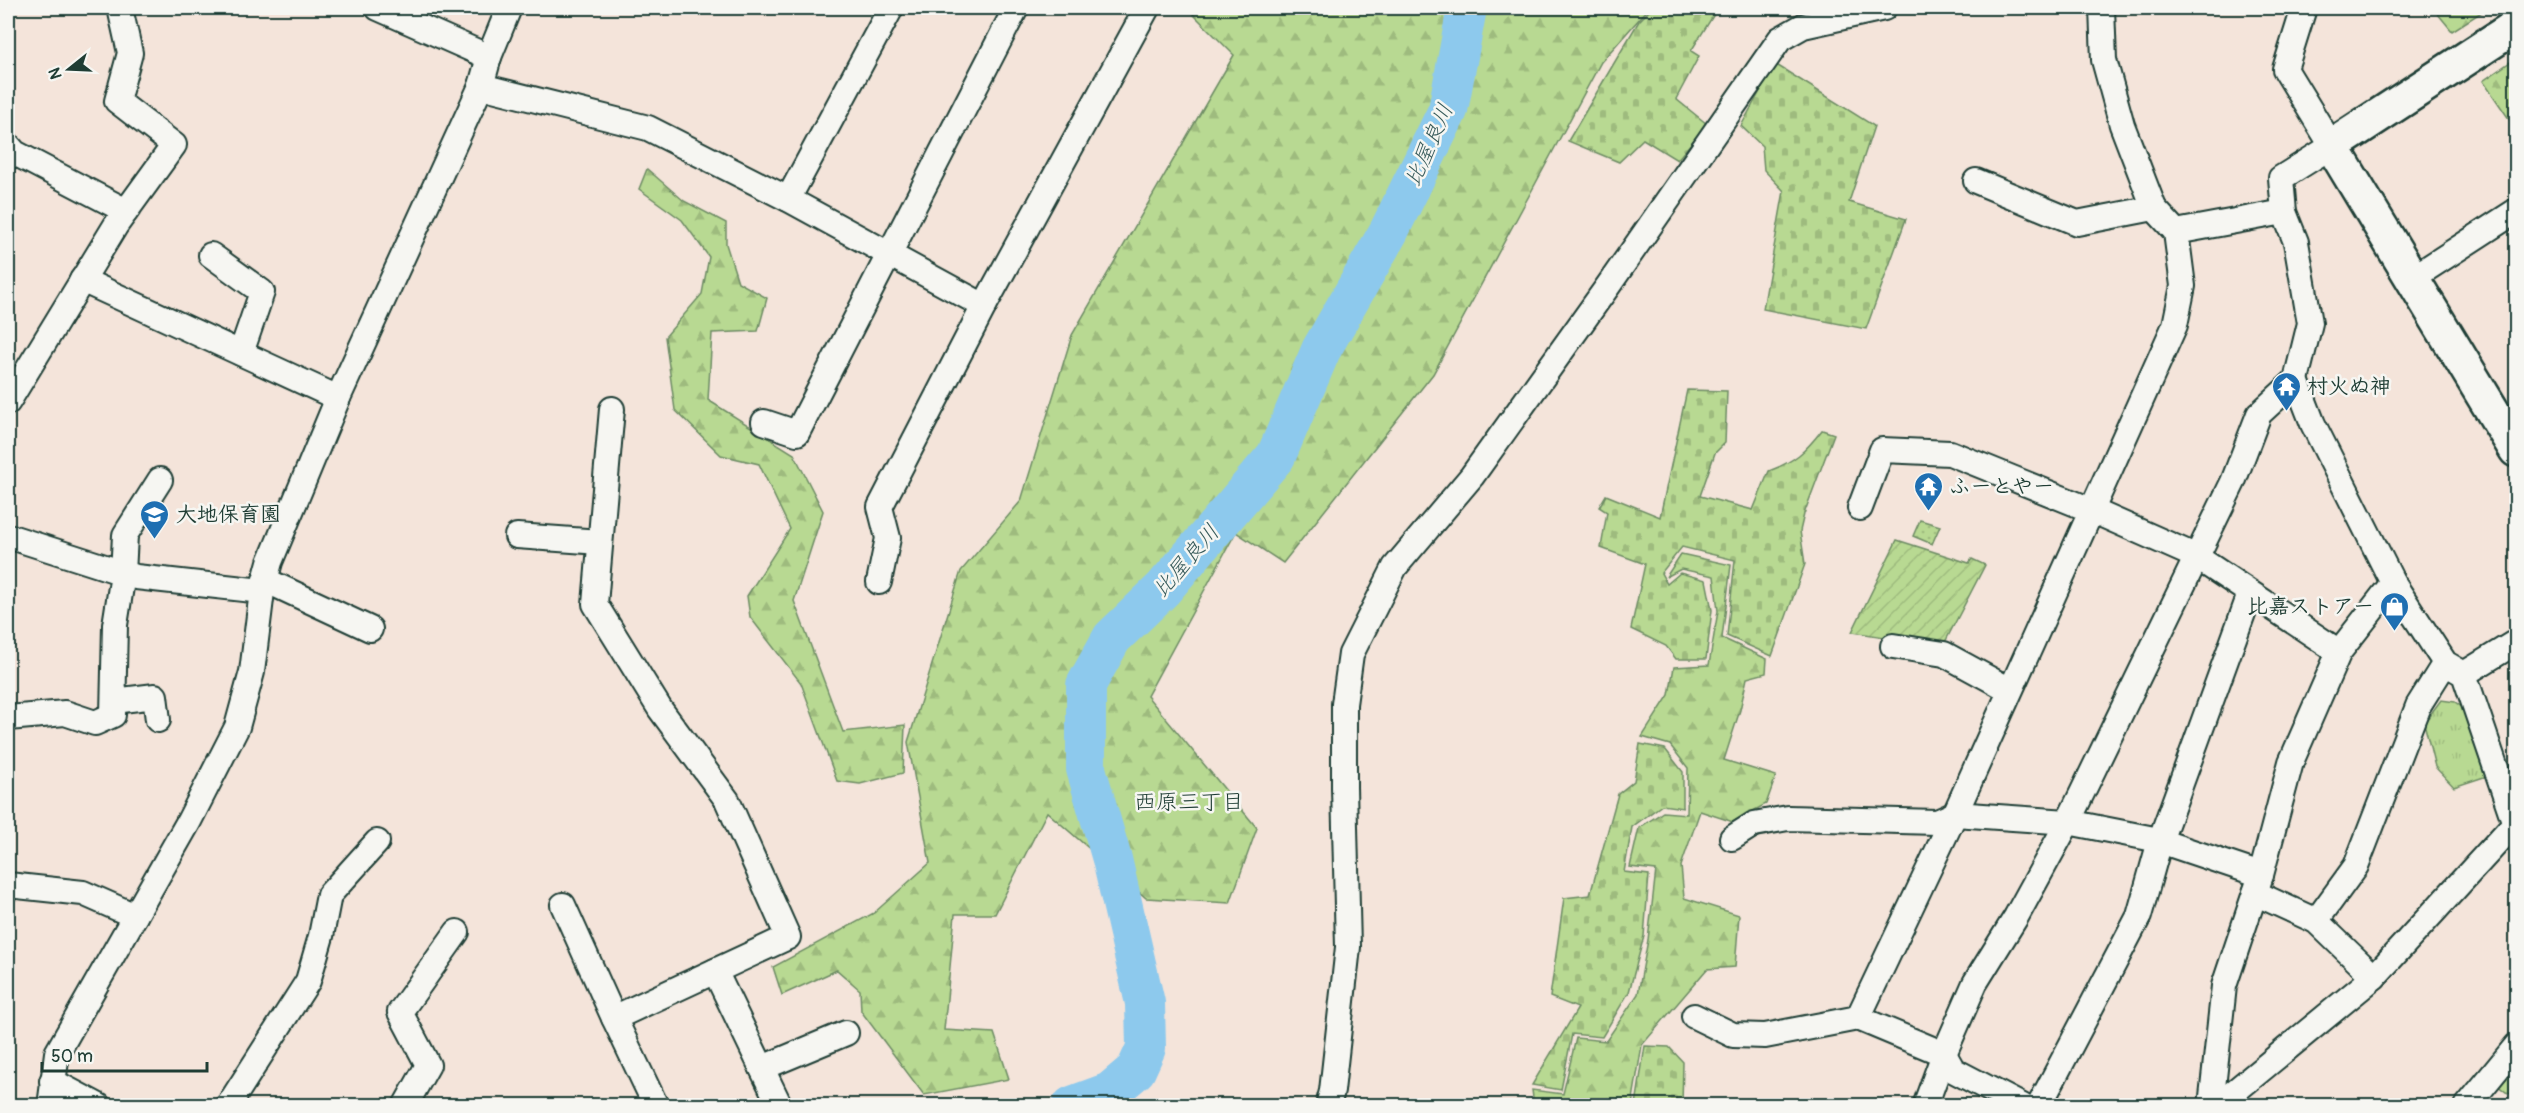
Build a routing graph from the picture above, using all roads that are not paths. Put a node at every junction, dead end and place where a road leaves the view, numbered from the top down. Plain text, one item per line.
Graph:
1 (120, 8) edge
2 (378, 8) edge
3 (509, 8) edge
4 (891, 8) edge
5 (1016, 8) edge
6 (1147, 8) edge
7 (1884, 8) edge
8 (2102, 8) edge
9 (2304, 8) edge
10 (2517, 26) edge
11 (489, 57) junction
12 (481, 86) junction
13 (8, 145) edge
14 (2332, 146) junction
15 (1976, 181) dead end
16 (788, 199) junction
17 (2154, 208) junction
18 (126, 211) junction
19 (2517, 211) edge
20 (2284, 212) junction
21 (2176, 232) junction
22 (888, 254) junction
23 (212, 255) dead end
24 (2411, 279) junction
25 (82, 280) junction
26 (984, 306) junction
27 (241, 353) junction
28 (2296, 380) junction
29 (338, 398) junction
30 (8, 402) edge
31 (612, 409) dead end
32 (764, 422) dead end
33 (2517, 450) edge
34 (160, 480) dead end
35 (1860, 508) dead end
36 (2091, 510) junction
37 (517, 536) dead end
38 (10, 541) edge
39 (600, 542) junction
40 (2195, 556) junction
41 (123, 574) junction
42 (879, 582) dead end
43 (2393, 583) junction
44 (264, 586) junction
45 (2250, 594) junction
46 (370, 629) dead end
47 (2517, 642) edge
48 (1893, 646) dead end
49 (2339, 652) junction
50 (2455, 668) junction
51 (2010, 690) junction
52 (114, 701) junction
53 (8, 718) edge
54 (158, 720) dead end
55 (1955, 814) junction
56 (2068, 822) junction
57 (2516, 825) edge
58 (1732, 838) dead end
59 (2160, 841) junction
60 (376, 842) dead end
61 (2258, 884) junction
62 (8, 885) edge
63 (563, 905) dead end
64 (135, 916) junction
65 (2316, 921) junction
66 (457, 932) dead end
67 (715, 971) junction
68 (2374, 977) junction
69 (1694, 1016) dead end
70 (615, 1018) junction
71 (1858, 1018) junction
72 (846, 1032) dead end
73 (2517, 1046) edge
74 (1944, 1054) junction
75 (762, 1068) junction
76 (52, 1081) junction
77 (50, 1106) edge
78 (99, 1106) edge
79 (228, 1106) edge
80 (405, 1106) edge
81 (656, 1106) edge
82 (780, 1106) edge
83 (1328, 1106) edge
84 (1925, 1106) edge
85 (2022, 1106) edge
86 (2039, 1106) edge
87 (2211, 1106) edge
88 (2217, 1106) edge
89 (2466, 1106) edge

1 - 18 street
2 - 11 street
3 - 11 street
4 - 16 street
5 - 22 street
6 - 26 street
7 - 83 street
8 - 17 street
9 - 14 street
10 - 14 street
11 - 12 street
12 - 16 street
12 - 29 street
13 - 18 street
14 - 20 street
14 - 24 street
15 - 17 street
16 - 22 street
17 - 21 street
18 - 25 street
19 - 24 street
20 - 21 street
20 - 28 street
21 - 36 street
22 - 26 street
22 - 32 street
23 - 27 street
24 - 33 street
25 - 27 street
25 - 30 street
26 - 42 street
27 - 29 street
28 - 40 street
28 - 43 street
29 - 44 street
31 - 39 street
34 - 41 street
35 - 36 street
36 - 40 street
36 - 51 street
37 - 39 street
38 - 41 street
39 - 67 street
40 - 45 street
40 - 56 street
41 - 44 street
41 - 52 street
43 - 49 street
43 - 50 street
44 - 46 street
44 - 64 street
45 - 49 street
45 - 59 street
47 - 50 street
48 - 51 street
49 - 61 street
50 - 57 street
50 - 65 street
51 - 55 street
52 - 53 street
52 - 54 street
55 - 56 street
55 - 58 street
55 - 71 street
56 - 59 street
56 - 74 street
57 - 68 street
59 - 61 street
59 - 86 street
60 - 79 street
61 - 65 street
61 - 87 street
62 - 64 street
63 - 70 street
64 - 76 street
65 - 68 street
66 - 80 street
67 - 70 street
67 - 75 street
68 - 88 street
69 - 71 street
70 - 81 street
71 - 74 street
72 - 75 street
73 - 89 street
74 - 84 street
74 - 85 street
75 - 82 street
76 - 77 street
76 - 78 street

